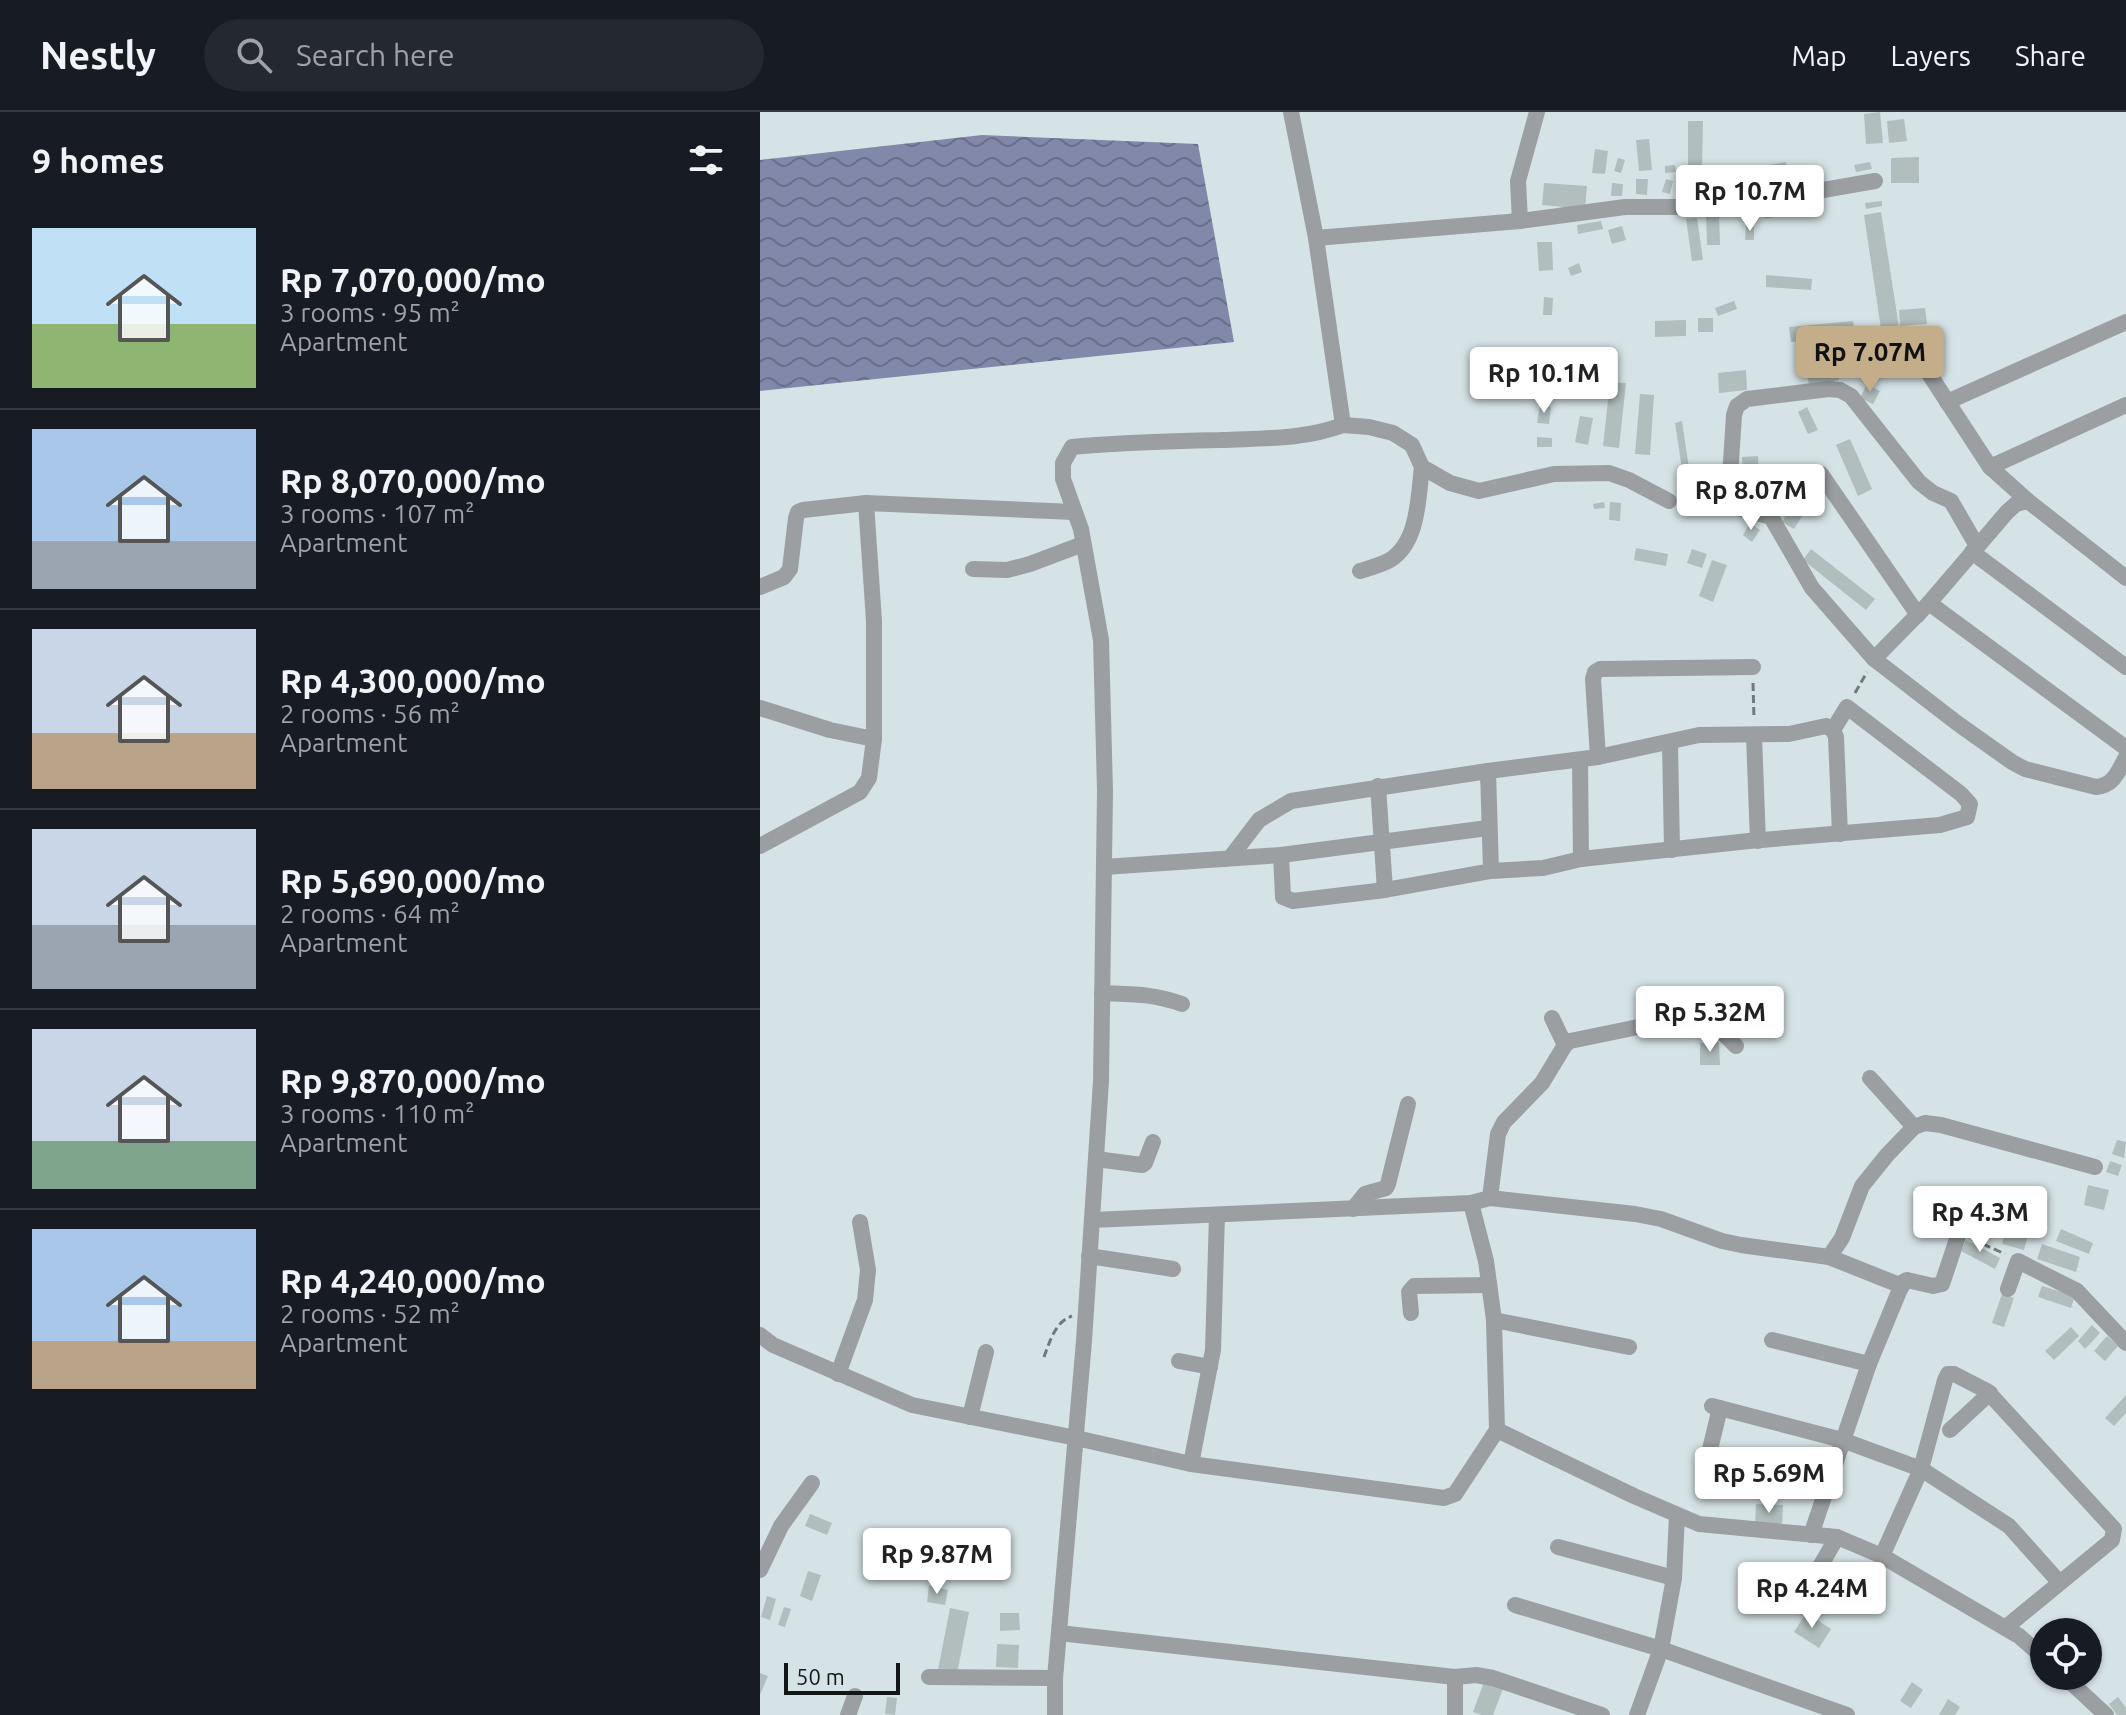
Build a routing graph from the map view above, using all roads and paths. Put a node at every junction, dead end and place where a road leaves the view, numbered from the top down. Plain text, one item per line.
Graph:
1 (1291, 112) edge
2 (1537, 112) edge
3 (1875, 181) dead end
4 (1520, 221) junction
5 (1316, 238) junction
6 (2126, 322) edge
7 (1922, 363) dead end
8 (1947, 402) junction
9 (2126, 405) edge
10 (1343, 425) junction
11 (1422, 467) junction
12 (1990, 467) junction
13 (1669, 501) dead end
14 (2028, 501) junction
15 (866, 503) junction
16 (1074, 512) junction
17 (1761, 514) junction
18 (1083, 544) junction
19 (1975, 549) junction
20 (973, 569) dead end
21 (1360, 571) dead end
22 (2126, 578) edge
23 (760, 587) edge
24 (1924, 609) junction
25 (1874, 659) junction
26 (1753, 667) joint
27 (2126, 667) edge
28 (1847, 707) junction
29 (760, 708) edge
30 (1833, 730) junction
31 (1754, 736) junction
32 (874, 739) junction
33 (1670, 742) junction
34 (2126, 748) edge
35 (1598, 757) junction
36 (2126, 757) edge
37 (1580, 760) junction
38 (1488, 771) junction
39 (1378, 786) junction
40 (1488, 828) junction
41 (1840, 834) junction
42 (1758, 841) junction
43 (1382, 842) junction
44 (760, 846) edge
45 (1672, 850) junction
46 (1281, 855) junction
47 (1230, 858) junction
48 (1581, 859) junction
49 (1104, 867) junction
50 (1491, 871) junction
51 (1385, 890) junction
52 (1102, 993) junction
53 (1182, 1004) dead end
54 (1552, 1018) dead end
55 (1565, 1045) junction
56 (1736, 1046) dead end
57 (1870, 1078) dead end
58 (1408, 1104) dead end
59 (1914, 1127) junction
60 (1153, 1142) dead end
61 (1096, 1159) junction
62 (2095, 1167) dead end
63 (1490, 1198) junction
64 (1471, 1203) junction
65 (1353, 1209) junction
66 (1217, 1215) junction
67 (1092, 1220) junction
68 (860, 1222) dead end
69 (1958, 1236) joint
70 (1089, 1256) junction
71 (1829, 1257) junction
72 (2018, 1261) junction
73 (1173, 1269) dead end
74 (1489, 1285) junction
75 (1902, 1286) junction
76 (2008, 1289) dead end
77 (1086, 1313) junction
78 (1411, 1313) dead end
79 (1494, 1320) junction
80 (760, 1335) edge
81 (1772, 1340) dead end
82 (2126, 1343) edge
83 (1629, 1347) dead end
84 (986, 1352) dead end
85 (1044, 1357) dead end
86 (1179, 1361) dead end
87 (1869, 1364) junction
88 (1210, 1367) junction
89 (838, 1374) junction
90 (1990, 1393) junction
91 (970, 1417) junction
92 (1497, 1430) junction
93 (1950, 1430) dead end
94 (1076, 1438) junction
95 (1842, 1440) junction
96 (1191, 1464) junction
97 (1706, 1466) dead end
98 (1921, 1469) junction
99 (812, 1483) dead end
100 (1677, 1515) junction
101 (1811, 1535) junction
102 (1837, 1537) junction
103 (1558, 1547) dead end
104 (1882, 1556) junction
105 (761, 1564) edge
106 (1674, 1578) junction
107 (2059, 1582) junction
108 (1802, 1598) dead end
109 (1515, 1605) dead end
110 (2005, 1628) junction
111 (1059, 1633) junction
112 (2030, 1646) edge
113 (1661, 1649) junction
114 (929, 1677) dead end
115 (1455, 1677) junction
116 (1055, 1678) junction
117 (2079, 1690) edge
118 (855, 1696) dead end
119 (848, 1715) edge
120 (1055, 1715) edge
121 (1455, 1715) edge
122 (1602, 1715) edge
123 (1637, 1715) edge
124 (1847, 1715) edge
125 (2106, 1715) edge

1 - 5 street
2 - 4 street
3 - 4 street
4 - 5 street
5 - 10 street
6 - 8 street
7 - 8 street
8 - 12 street
9 - 12 street
10 - 11 street
10 - 16 street
11 - 13 street
11 - 21 street
12 - 14 street
14 - 19 street
14 - 22 street
15 - 16 street
15 - 23 street
15 - 32 street
16 - 18 street
17 - 19 street
17 - 24 street
17 - 25 street
18 - 20 street
18 - 49 street
19 - 24 street
19 - 27 street
24 - 25 street
24 - 34 street
25 - 28 path
25 - 36 street
26 - 31 path
26 - 35 street
28 - 30 street
28 - 41 street
29 - 32 street
30 - 31 street
30 - 41 street
31 - 33 street
31 - 42 street
32 - 44 street
33 - 35 street
33 - 45 street
35 - 37 street
37 - 38 street
37 - 48 street
38 - 39 street
38 - 40 street
39 - 43 street
39 - 47 street
40 - 43 street
40 - 50 street
41 - 42 street
42 - 45 street
43 - 46 street
43 - 51 street
45 - 48 street
46 - 47 street
46 - 51 street
47 - 49 street
48 - 50 street
49 - 52 street
50 - 51 street
52 - 53 street
52 - 61 street
54 - 55 street
55 - 56 street
55 - 63 street
57 - 59 street
58 - 65 street
59 - 62 street
59 - 71 street
60 - 61 street
61 - 67 street
63 - 64 street
63 - 71 street
64 - 65 street
64 - 74 street
65 - 66 street
66 - 67 street
66 - 88 street
67 - 70 street
68 - 89 street
69 - 72 path
69 - 75 street
70 - 73 street
70 - 77 street
71 - 75 street
72 - 76 street
72 - 82 street
74 - 78 street
74 - 79 street
75 - 87 street
77 - 85 path
77 - 94 street
79 - 83 street
79 - 92 street
80 - 89 street
81 - 87 street
84 - 91 street
86 - 88 street
87 - 95 street
88 - 96 street
89 - 91 street
90 - 93 street
90 - 98 street
90 - 107 street
91 - 94 street
92 - 96 street
92 - 100 street
94 - 96 street
94 - 111 street
95 - 97 street
95 - 98 street
95 - 101 street
98 - 104 street
98 - 107 street
99 - 105 street
100 - 101 street
100 - 106 street
101 - 102 street
102 - 104 street
102 - 108 street
103 - 106 street
104 - 110 street
106 - 113 street
107 - 110 street
109 - 113 street
110 - 112 street
111 - 115 street
111 - 116 street
113 - 123 street
113 - 124 street
114 - 116 street
115 - 121 street
115 - 122 street
116 - 120 street
117 - 125 street
118 - 119 street

